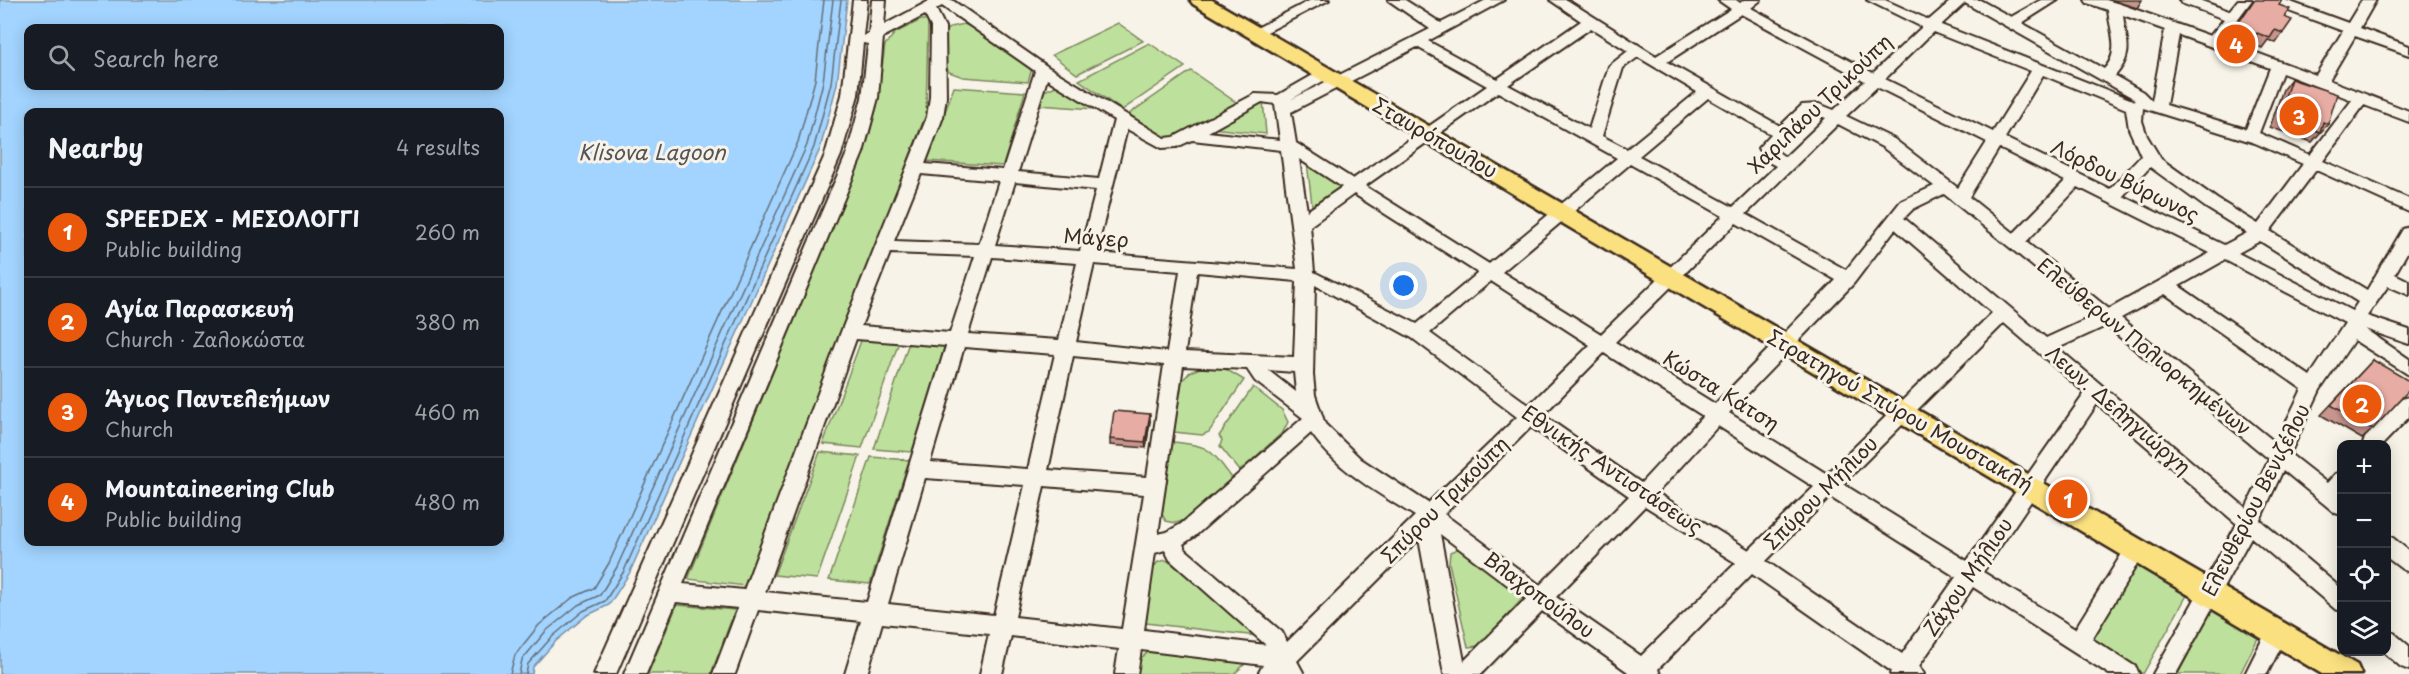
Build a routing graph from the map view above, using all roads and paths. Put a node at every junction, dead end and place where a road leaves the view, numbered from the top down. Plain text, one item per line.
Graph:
1 (860, 0) edge
2 (879, 0) edge
3 (1199, 0) edge
4 (1322, 0) edge
5 (1395, 0) edge
6 (1497, 0) edge
7 (1557, 0) edge
8 (1725, 0) edge
9 (1876, 0) edge
10 (1960, 0) edge
11 (1970, 0) edge
12 (2051, 0) edge
13 (2092, 0) edge
14 (2186, 0) edge
15 (2245, 0) edge
16 (2272, 0) edge
17 (2369, 0) edge
18 (938, 3) edge
19 (1748, 4) edge
20 (2115, 7) junction
21 (2232, 17) junction
22 (1590, 22) junction
23 (2012, 23) junction
24 (1931, 26) junction
25 (2173, 27) junction
26 (1441, 29) junction
27 (2351, 29) junction
28 (1254, 33) junction
29 (876, 35) junction
30 (1416, 41) junction
31 (2214, 41) junction
32 (856, 45) junction
33 (1637, 51) junction
34 (2409, 51) edge
35 (1656, 62) junction
36 (2277, 65) junction
37 (2040, 68) junction
38 (1043, 70) junction
39 (2106, 76) junction
40 (1332, 77) junction
41 (1876, 80) junction
42 (2320, 82) junction
43 (1497, 84) junction
44 (1706, 92) junction
45 (2361, 98) junction
46 (1283, 105) junction
47 (2146, 105) junction
48 (1837, 117) junction
49 (2409, 117) edge
50 (1122, 120) junction
51 (1779, 132) junction
52 (1427, 134) junction
53 (1189, 135) junction
54 (2250, 135) junction
55 (1594, 138) junction
56 (1995, 141) junction
57 (1289, 146) junction
58 (1627, 156) junction
59 (2150, 157) junction
60 (2313, 162) junction
61 (1787, 165) junction
62 (915, 168) junction
63 (1009, 177) junction
64 (2075, 180) junction
65 (1104, 185) junction
66 (1353, 186) junction
67 (1953, 192) junction
68 (2111, 198) junction
69 (2409, 206) edge
70 (1563, 212) junction
71 (1735, 214) junction
72 (1894, 219) junction
73 (1300, 225) junction
74 (2260, 233) junction
75 (2409, 233) edge
76 (799, 236) junction
77 (819, 238) junction
78 (2014, 244) junction
79 (884, 247) junction
80 (985, 250) junction
81 (2223, 252) junction
82 (1087, 259) junction
83 (1189, 266) junction
84 (1490, 272) junction
85 (1306, 276) junction
86 (1671, 276) junction
87 (2385, 277) junction
88 (1848, 279) junction
89 (2165, 285) junction
90 (2409, 290) edge
91 (2368, 299) junction
92 (2004, 312) junction
93 (2108, 317) junction
94 (2354, 325) junction
95 (850, 333) junction
96 (1418, 333) junction
97 (2409, 337) edge
98 (957, 340) junction
99 (1603, 344) junction
100 (1787, 344) junction
101 (2044, 347) junction
102 (1067, 348) junction
103 (1175, 358) junction
104 (1252, 363) junction
105 (1305, 365) junction
106 (2409, 368) edge
107 (2312, 387) junction
108 (2096, 391) junction
109 (2409, 404) edge
110 (1902, 413) junction
111 (1716, 415) junction
112 (1530, 416) junction
113 (1312, 417) junction
114 (2376, 440) edge
115 (2279, 456) junction
116 (917, 469) junction
117 (1036, 478) junction
118 (1829, 485) junction
119 (1154, 486) junction
120 (2030, 487) junction
121 (1643, 495) junction
122 (2335, 501) edge
123 (1430, 515) junction
124 (2249, 522) junction
125 (1172, 540) junction
126 (1144, 546) junction
127 (2391, 548) edge
128 (2135, 550) junction
129 (1751, 562) junction
130 (2409, 563) edge
131 (1970, 574) junction
132 (670, 592) junction
133 (2209, 594) junction
134 (1540, 598) junction
135 (2337, 598) edge
136 (752, 600) junction
137 (876, 612) junction
138 (1002, 626) junction
139 (2277, 633) junction
140 (1130, 640) junction
141 (2078, 643) junction
142 (2391, 644) edge
143 (2409, 660) edge
144 (1289, 666) edge
145 (1643, 672) edge
146 (1906, 672) edge
147 (605, 674) edge
148 (635, 674) edge
149 (724, 674) edge
150 (856, 674) edge
151 (991, 674) edge
152 (1125, 674) edge
153 (1269, 674) edge
154 (1455, 674) edge
155 (1466, 674) edge
156 (2128, 674) edge
157 (2164, 674) edge
158 (2256, 674) edge
159 (2347, 674) edge

1 - 32 street
2 - 29 street
3 - 28 main road, Σταυρόπουλου
4 - 28 street
5 - 26 street
6 - 26 street
7 - 22 street
8 - 19 street, Λόρδου Βύρωνος
9 - 24 street
10 - 24 street, Χαριλάου Τρικούπη
11 - 23 street
12 - 23 street
13 - 20 street
14 - 21 street
15 - 21 street
16 - 27 street
17 - 27 street
18 - 29 street
18 - 38 street
18 - 62 street
19 - 35 street
19 - 41 street, Λόρδου Βύρωνος
20 - 25 street
20 - 39 street
21 - 31 street
22 - 33 street
22 - 43 street
23 - 39 street
24 - 37 street
24 - 41 street, Χαριλάου Τρικούπη
25 - 31 street
25 - 47 street
26 - 30 street
27 - 34 street
27 - 42 street
28 - 40 main road, Σταυρόπουλου
29 - 32 street
29 - 77 street
30 - 40 street
30 - 43 street
31 - 36 street
32 - 76 street
33 - 35 street
33 - 55 street
35 - 44 street
36 - 42 street
36 - 54 street
37 - 47 street
37 - 56 street
38 - 50 street
38 - 63 street
39 - 47 street
40 - 46 street
40 - 52 main road, Σταυρόπουλου
41 - 48 street, Χαριλάου Τρικούπη
41 - 56 street, Λόρδου Βύρωνος
42 - 45 street
43 - 52 street
43 - 55 street
44 - 51 street
44 - 58 street
45 - 49 street
45 - 60 street
46 - 53 street
46 - 57 street
47 - 54 street
47 - 59 street
48 - 51 street, Ελεύθερων Πολιορκημένων
48 - 61 street, Χαριλάου Τρικούπη
48 - 67 street, Ελεύθερων Πολιορκημένων
50 - 53 street
50 - 65 street
51 - 61 street
52 - 66 street
52 - 70 main road, Σταυρόπουλου
53 - 57 street
54 - 60 street
55 - 58 street
56 - 64 street, Λόρδου Βύρωνος
56 - 67 street
57 - 66 street, Κώστα Κάτση
57 - 73 street
58 - 70 street
58 - 71 street
59 - 68 street
59 - 74 street
60 - 69 street
60 - 74 street
61 - 71 street, Χαριλάου Τρικούπη
62 - 63 street
62 - 79 street
63 - 65 street
63 - 80 street
64 - 68 street, Λόρδου Βύρωνος
64 - 78 street
65 - 82 street
66 - 73 street
66 - 84 street, Κώστα Κάτση
67 - 72 street
67 - 78 street, Ελεύθερων Πολιορκημένων
68 - 81 street, Λόρδου Βύρωνος
70 - 84 street
70 - 86 main road, Σταυρόπουλου
71 - 86 street, Χαριλάου Τρικούπη
71 - 88 street
72 - 88 street
72 - 92 street, Λεων. Δεληγιώργη
73 - 85 street
74 - 81 street
74 - 91 street
75 - 87 street, Ελευθερίου Βενιζέλου
76 - 77 street
76 - 147 street
77 - 132 street
78 - 93 street, Ελεύθερων Πολιορκημένων
79 - 80 street, Μάγερ
79 - 95 street
80 - 82 street, Μάγερ
80 - 98 street
81 - 89 street
81 - 94 street, Λόρδου Βύρωνος
82 - 83 street, Μάγερ
82 - 102 street
83 - 85 street, Μάγερ
83 - 103 street
84 - 96 street
84 - 99 street, Κώστα Κάτση
85 - 96 street, Εθνικής Αντιστάσεως
85 - 105 street
86 - 99 street, Σπύρου Τρικούπη
86 - 100 main road, Στρατηγού Σπύρου Μουστακλή
87 - 90 street
87 - 91 street, Ελευθερίου Βενιζέλου
88 - 100 street
89 - 93 street
89 - 107 street
91 - 94 street, Ελευθερίου Βενιζέλου
92 - 101 street, Λεων. Δεληγιώργη
92 - 110 street, Σπύρου Μήλιου
93 - 101 street
93 - 115 street, Ελεύθερων Πολιορκημένων
94 - 97 street
94 - 106 street
94 - 107 street, Ελευθερίου Βενιζέλου
95 - 98 street
95 - 136 street
96 - 112 street, Εθνικής Αντιστάσεως
98 - 102 street
98 - 116 street
99 - 111 street, Κώστα Κάτση
99 - 112 street, Σπύρου Τρικούπη
100 - 110 main road, Στρατηγού Σπύρου Μουστακλή
100 - 111 street
101 - 108 street, Λεων. Δεληγιώργη
102 - 103 street
102 - 117 street
103 - 104 street
103 - 119 street
104 - 105 street
104 - 113 street, Βλαχοπούλου
105 - 113 street
107 - 115 street, Ελευθερίου Βενιζέλου
108 - 120 street, Ζάχου Μήλιου
108 - 124 street, Λεων. Δεληγιώργη
109 - 114 street
110 - 118 street, Σπύρου Μήλιου
110 - 120 main road, Στρατηγού Σπύρου Μουστακλή
111 - 118 street, Κώστα Κάτση
111 - 121 street
112 - 121 street, Εθνικής Αντιστάσεως
112 - 123 street, Σπύρου Τρικούπη
113 - 123 street, Βλαχοπούλου
113 - 125 street
115 - 122 street, Ελεύθερων Πολιορκημένων
115 - 124 street, Ελευθερίου Βενιζέλου
116 - 117 street
116 - 137 street
117 - 119 street
117 - 138 street
118 - 129 street, Σπύρου Μήλιου
118 - 131 street, Κώστα Κάτση
119 - 126 street
120 - 128 main road, Στρατηγού Σπύρου Μουστακλή
120 - 131 street, Ζάχου Μήλιου
121 - 129 street, Εθνικής Αντιστάσεως
121 - 134 street
123 - 134 street, Βλαχοπούλου
123 - 144 street, Σπύρου Τρικούπη
123 - 154 street
124 - 133 street, Ελευθερίου Βενιζέλου
124 - 135 street, Λεων. Δεληγιώργη
125 - 126 street
125 - 144 street
126 - 140 street
127 - 130 street
128 - 133 main road, Στρατηγού Σπύρου Μουστακλή
128 - 141 street
129 - 145 street, Σπύρου Μήλιου
129 - 146 street, Εθνικής Αντιστάσεως
131 - 141 street, Κώστα Κάτση
131 - 146 street, Ζάχου Μήλιου
132 - 136 street
132 - 148 street
133 - 139 main road, Στρατηγού Σπύρου Μουστακλή
133 - 157 street, Ελευθερίου Βενιζέλου
134 - 145 street, Βλαχοπούλου
134 - 155 street
136 - 137 street
136 - 149 street
137 - 138 street
137 - 150 street
138 - 140 street
138 - 151 street
139 - 158 street
139 - 159 main road, Στρατηγού Σπύρου Μουστακλή
140 - 144 street
140 - 152 street
141 - 156 street, Κώστα Κάτση
142 - 143 street
144 - 153 street, Σπύρου Τρικούπη

